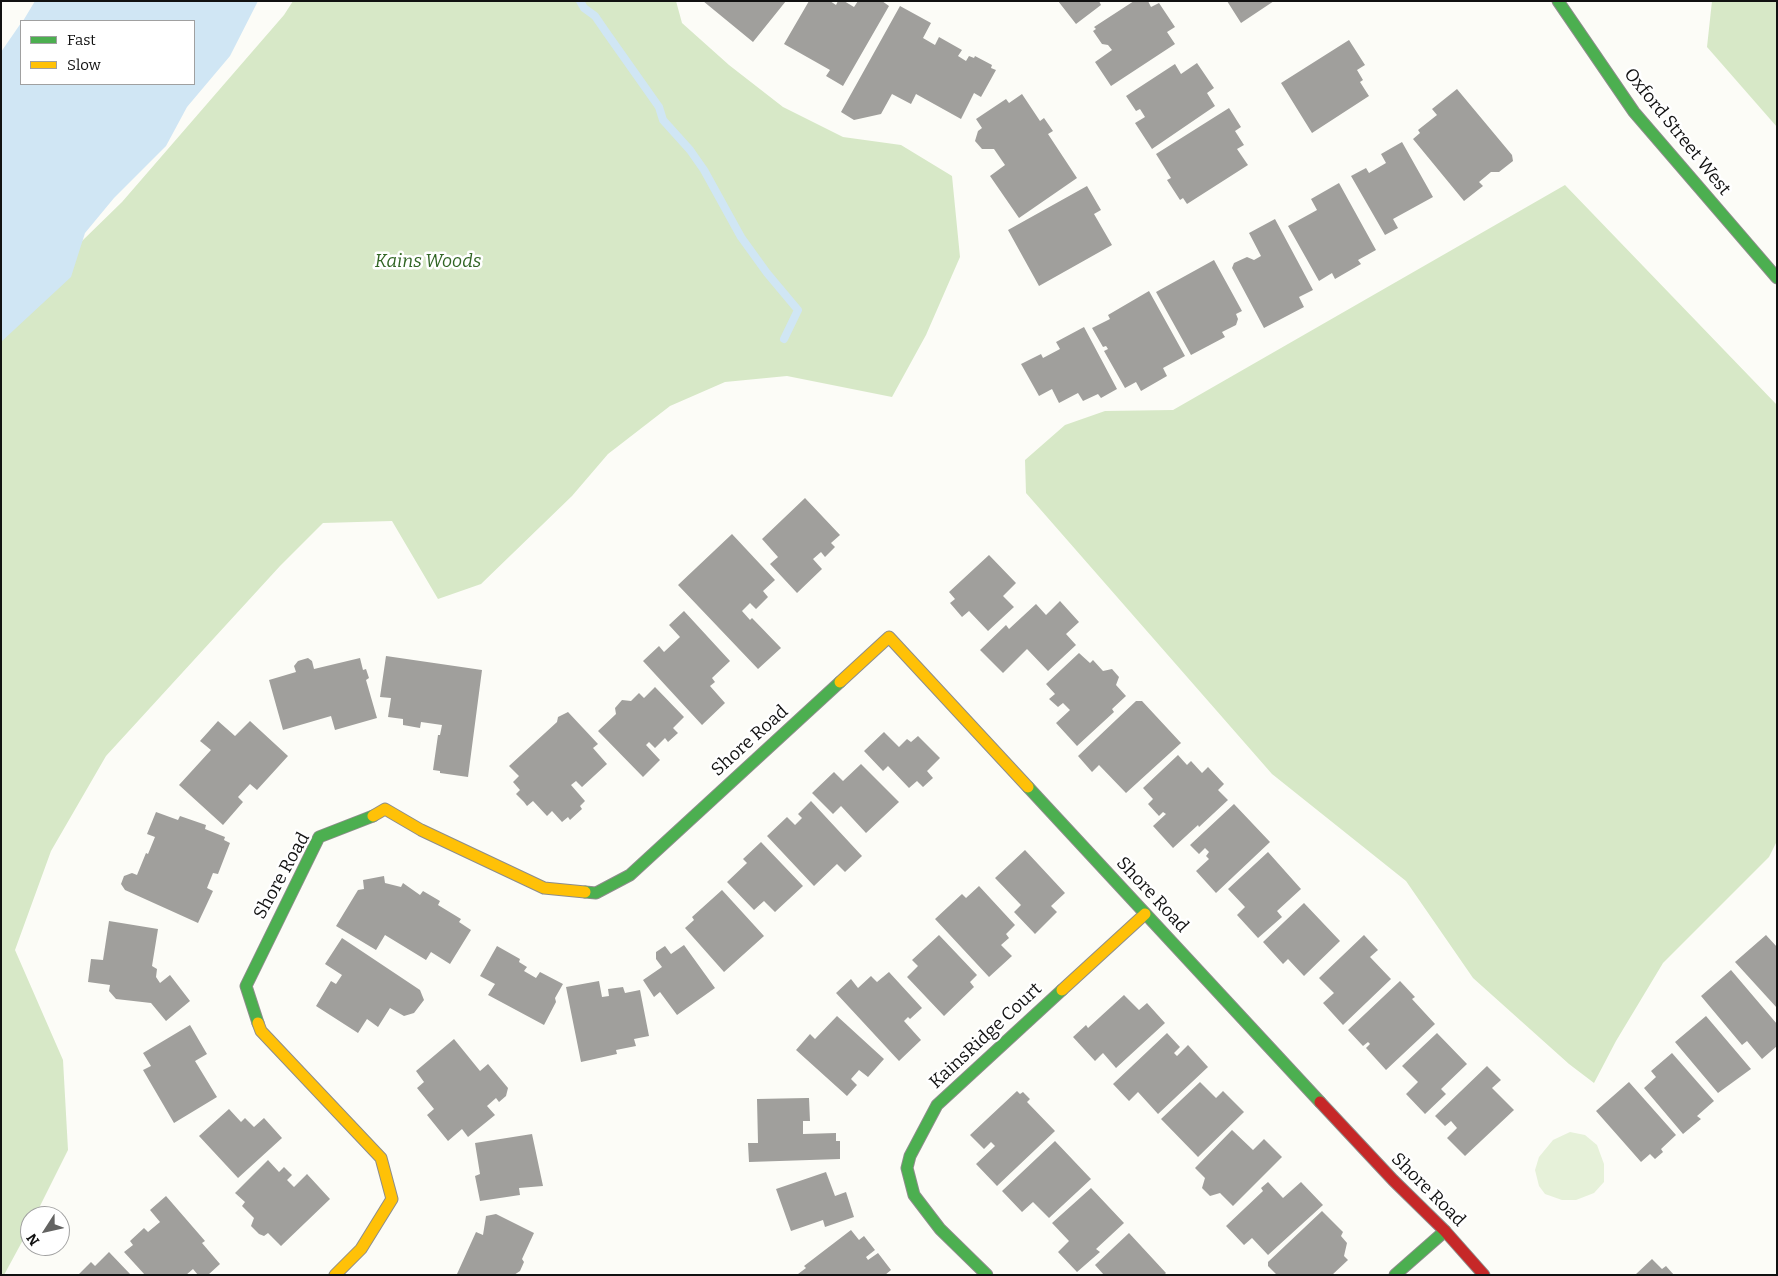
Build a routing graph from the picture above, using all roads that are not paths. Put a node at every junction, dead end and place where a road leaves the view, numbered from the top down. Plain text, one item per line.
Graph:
1 (1558, 1) edge
2 (1777, 278) edge
3 (1145, 914) junction
4 (1445, 1231) junction
5 (335, 1275) edge
6 (987, 1275) edge
7 (1395, 1275) edge
8 (1484, 1275) edge

1 - 2 street, Oxford Street West
3 - 4 street, Shore Road
3 - 5 street, Shore Road
3 - 6 street, KainsRidge Court
4 - 7 street
4 - 8 street, Shore Road

